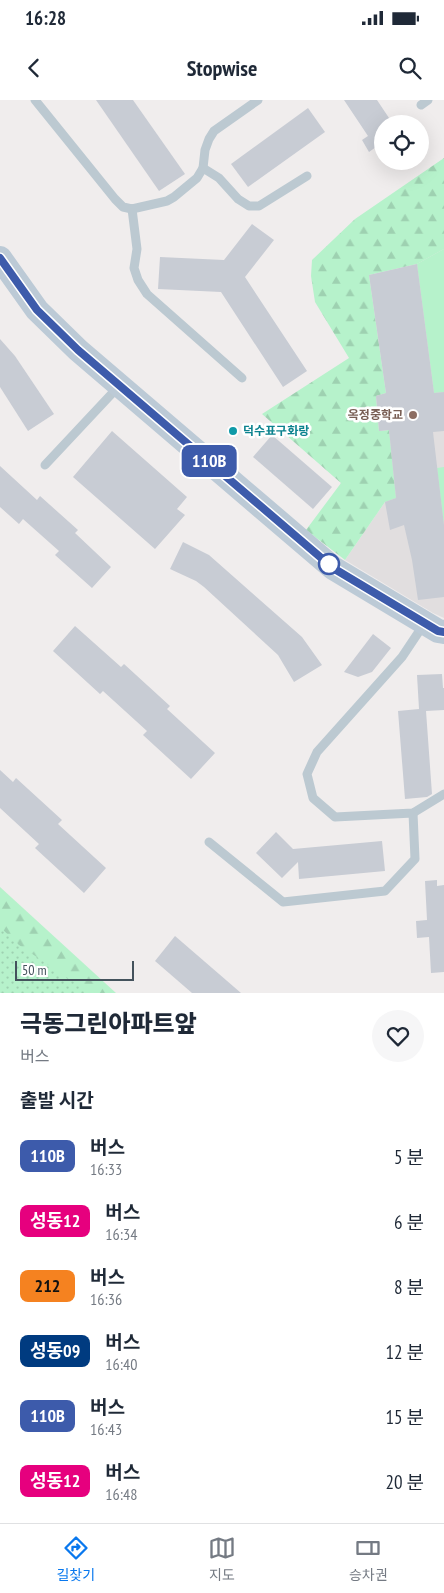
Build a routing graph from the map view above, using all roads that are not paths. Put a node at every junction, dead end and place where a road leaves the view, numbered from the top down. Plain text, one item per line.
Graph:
1 (35, 100) edge
2 (258, 100) edge
3 (203, 168) junction
4 (307, 176) dead end
5 (132, 209) junction
6 (0, 258) edge
7 (242, 378) dead end
8 (119, 385) junction
9 (45, 465) dead end
10 (434, 628) edge
11 (444, 794) edge
12 (413, 814) junction
13 (209, 842) dead end

1 - 5 lane
2 - 3 lane
3 - 4 lane
3 - 5 lane
5 - 7 lane
6 - 8 main road
8 - 9 lane
8 - 10 main road
10 - 12 lane
11 - 12 lane
12 - 13 lane

